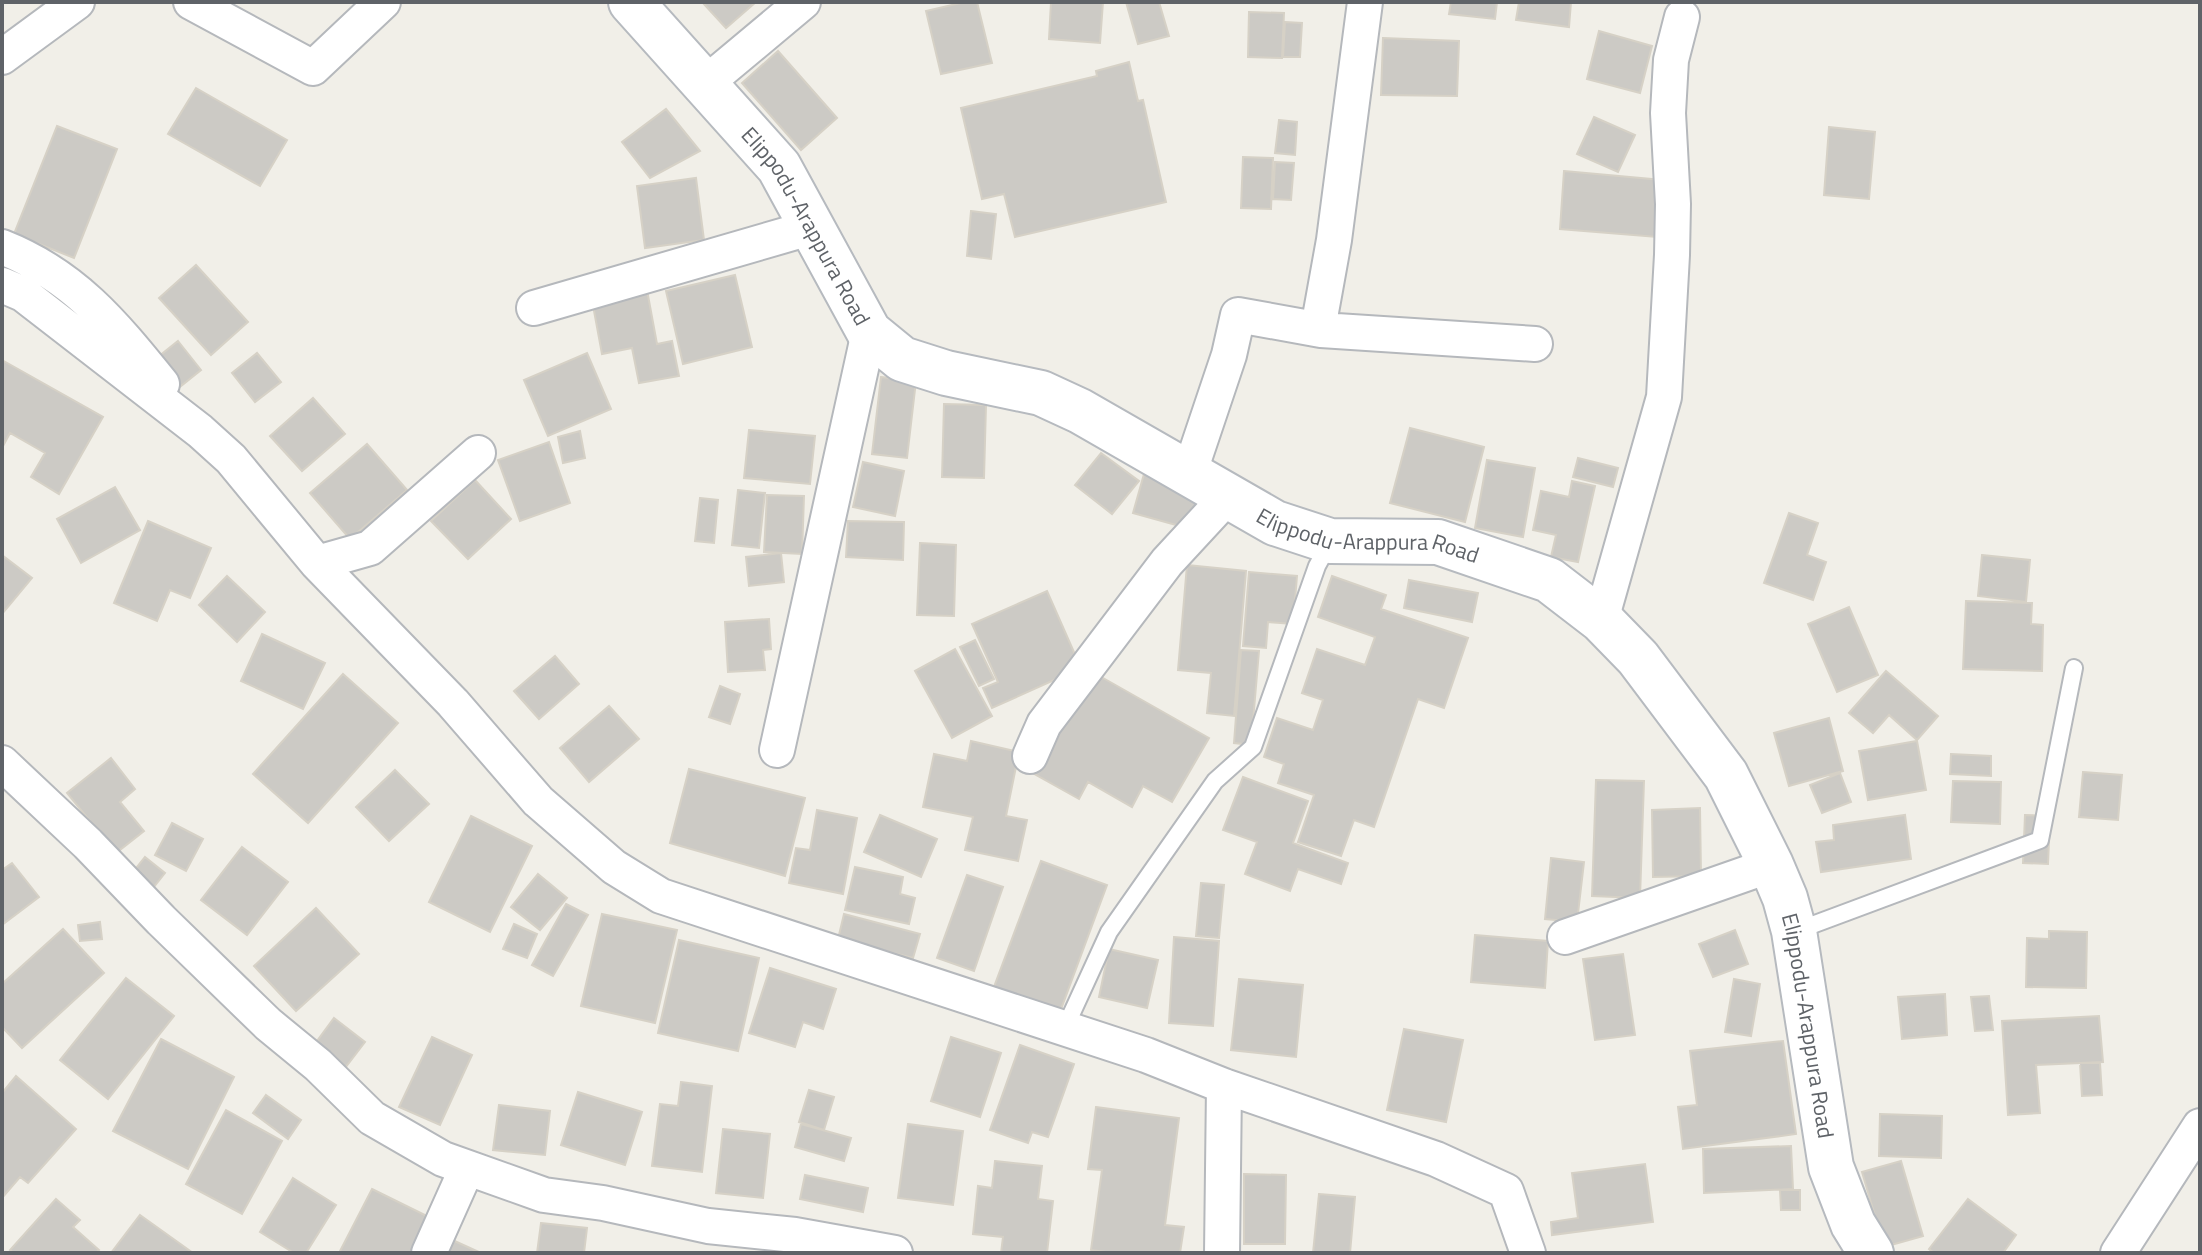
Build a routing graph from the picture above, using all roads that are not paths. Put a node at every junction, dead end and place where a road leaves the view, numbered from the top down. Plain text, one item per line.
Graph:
1 (77, 2) edge
2 (191, 2) edge
3 (383, 2) edge
4 (631, 2) edge
5 (803, 2) edge
6 (1365, 2) edge
7 (1682, 17) dead end
8 (2, 57) edge
9 (706, 83) junction
10 (813, 227) junction
11 (2, 247) edge
12 (2, 285) edge
13 (534, 308) dead end
14 (1321, 330) junction
15 (869, 332) junction
16 (1535, 344) dead end
17 (200, 431) junction
18 (478, 453) dead end
19 (1189, 474) junction
20 (1228, 496) junction
21 (1330, 541) junction
22 (317, 563) junction
23 (1601, 620) junction
24 (2074, 668) dead end
25 (777, 750) dead end
26 (1030, 756) dead end
27 (2, 763) edge
28 (1771, 865) junction
29 (1794, 931) junction
30 (1565, 937) dead end
31 (1065, 1028) junction
32 (1224, 1086) junction
33 (2200, 1126) edge
34 (467, 1168) junction
35 (429, 1253) edge
36 (895, 1253) edge
37 (1222, 1253) edge
38 (1528, 1253) edge
39 (1871, 1253) edge
40 (2118, 1253) edge

1 - 8 street
2 - 3 street
4 - 9 street, Elippodu-Arappura Road
5 - 9 street
6 - 14 street
7 - 23 street
9 - 10 street, Elippodu-Arappura Road
10 - 13 street
10 - 15 street, Elippodu-Arappura Road
11 - 17 street
12 - 17 street
14 - 16 street
14 - 19 street
15 - 19 street, Elippodu-Arappura Road
15 - 25 street
17 - 22 street
18 - 22 street
19 - 20 street, Elippodu-Arappura Road
20 - 21 street, Elippodu-Arappura Road
20 - 26 street
21 - 23 street, Elippodu-Arappura Road
21 - 31 lane
22 - 31 street
23 - 28 street, Elippodu-Arappura Road
24 - 29 lane
27 - 34 street
28 - 29 street, Elippodu-Arappura Road
28 - 30 street
29 - 39 street, Elippodu-Arappura Road
31 - 32 street
32 - 37 street
32 - 38 street
33 - 40 street
34 - 35 street
34 - 36 street

